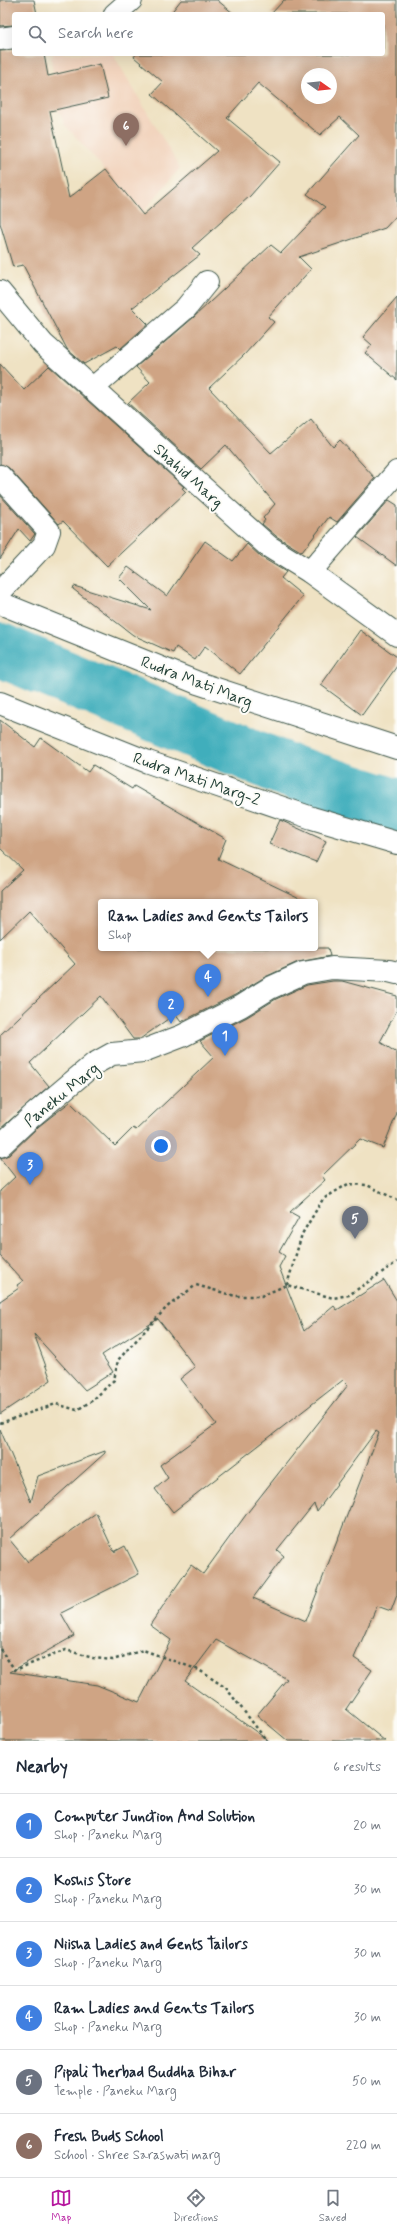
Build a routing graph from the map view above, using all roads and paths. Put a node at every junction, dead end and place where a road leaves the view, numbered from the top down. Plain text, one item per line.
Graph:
1 (131, 0) edge
2 (117, 12) edge
3 (12, 36) edge
4 (0, 39) edge
5 (207, 282) dead end
6 (0, 292) edge
7 (93, 388) junction
8 (397, 472) edge
9 (0, 476) edge
10 (310, 572) junction
11 (0, 592) edge
12 (0, 603) edge
13 (397, 635) edge
14 (0, 703) edge
15 (397, 748) edge
16 (397, 843) edge
17 (397, 973) edge
18 (0, 1146) edge
19 (397, 1200) edge
20 (397, 1262) edge
21 (287, 1285) junction
22 (0, 1423) edge
23 (0, 1649) edge
24 (267, 1741) edge

1 - 2 street
3 - 4 street
5 - 7 street
6 - 7 street, Shahid Marg
7 - 10 street, Shahid Marg
8 - 10 street
9 - 11 street
10 - 13 street, Shahid Marg
12 - 15 street, Rudra Mati Marg
14 - 16 street, Rudra Mati Marg-2
17 - 18 street, Paneku Marg
19 - 21 path
20 - 21 path
21 - 22 path
23 - 24 path

